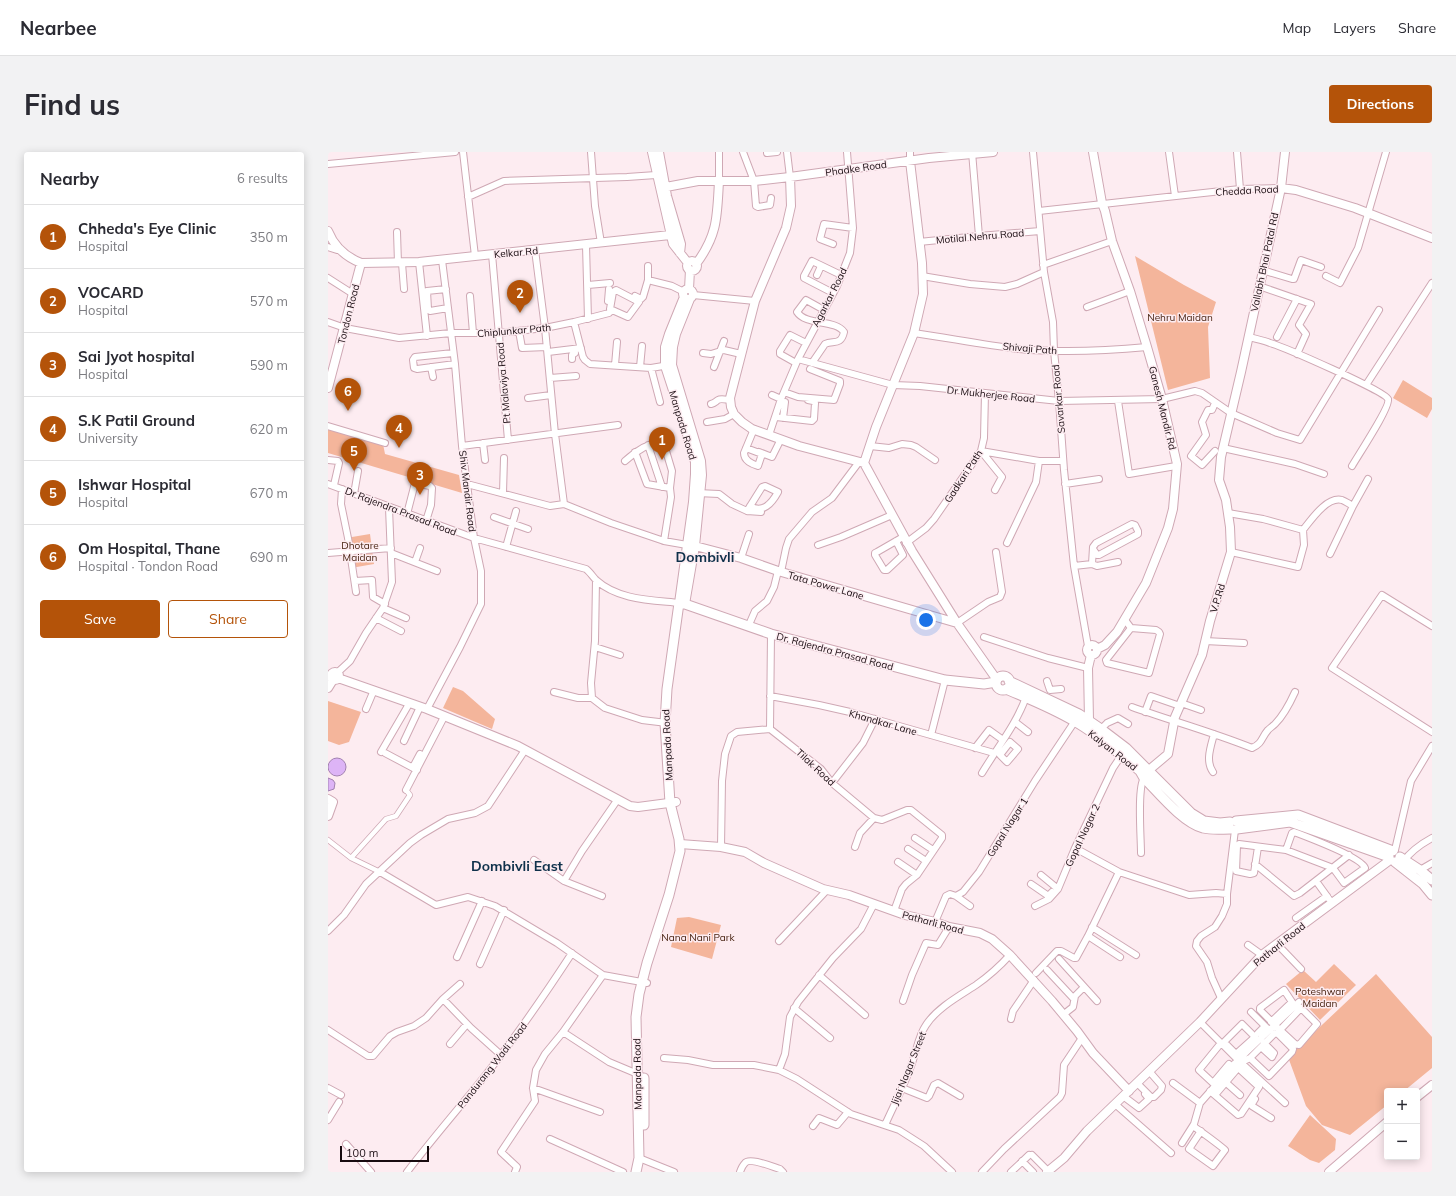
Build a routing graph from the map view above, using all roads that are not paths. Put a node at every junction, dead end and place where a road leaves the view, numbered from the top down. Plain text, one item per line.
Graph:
1 (455, 152) edge
2 (464, 152) edge
3 (591, 152) edge
4 (652, 152) edge
5 (660, 152) edge
6 (719, 152) edge
7 (743, 152) edge
8 (776, 152) edge
9 (787, 152) edge
10 (847, 152) edge
11 (910, 152) edge
12 (993, 152) edge
13 (1033, 152) edge
14 (1093, 152) edge
15 (1169, 152) edge
16 (1237, 152) edge
17 (1285, 152) edge
18 (1386, 152) edge
19 (767, 153) dead end
20 (972, 153) edge
21 (910, 161) junction
22 (328, 164) edge
23 (848, 170) junction
24 (656, 175) junction
25 (790, 177) junction
26 (593, 178) junction
27 (719, 181) junction
28 (754, 181) junction
29 (666, 187) junction
30 (1281, 188) junction
31 (1240, 189) junction
32 (1175, 196) junction
33 (468, 197) junction
34 (771, 198) dead end
35 (1102, 203) junction
36 (1039, 211) junction
37 (1368, 213) junction
38 (853, 228) junction
39 (328, 231) edge
40 (1040, 231) junction
41 (397, 232) dead end
42 (670, 235) junction
43 (979, 236) junction
44 (1432, 238) edge
45 (1112, 241) junction
46 (919, 242) junction
47 (601, 243) junction
48 (833, 244) dead end
49 (586, 245) junction
50 (328, 247) edge
51 (339, 249) junction
52 (535, 250) junction
53 (680, 253) junction
54 (492, 254) junction
55 (475, 256) junction
56 (442, 260) junction
57 (418, 262) junction
58 (361, 263) junction
59 (400, 263) junction
60 (1043, 265) junction
61 (648, 266) dead end
62 (691, 266) junction
63 (822, 266) junction
64 (1321, 267) dead end
65 (1262, 270) junction
66 (1044, 272) junction
67 (817, 275) dead end
68 (841, 275) junction
69 (922, 276) junction
70 (1326, 276) dead end
71 (328, 278) edge
72 (648, 280) junction
73 (1432, 283) edge
74 (588, 285) junction
75 (1259, 286) junction
76 (404, 288) dead end
77 (616, 288) dead end
78 (446, 289) junction
79 (1130, 291) junction
80 (353, 294) junction
81 (688, 294) junction
82 (833, 294) junction
83 (470, 296) dead end
84 (1297, 299) junction
85 (755, 301) junction
86 (1087, 307) dead end
87 (448, 310) junction
88 (824, 310) junction
89 (1380, 310) dead end
90 (609, 312) junction
91 (429, 313) dead end
92 (588, 319) junction
93 (429, 321) dead end
94 (328, 322) edge
95 (574, 322) junction
96 (817, 322) junction
97 (345, 328) junction
98 (546, 328) junction
99 (519, 331) junction
100 (451, 333) junction
101 (473, 333) junction
102 (498, 333) junction
103 (914, 333) junction
104 (429, 335) junction
105 (1249, 337) junction
106 (1277, 337) dead end
107 (724, 341) dead end
108 (617, 342) dead end
109 (806, 343) junction
110 (642, 346) dead end
111 (1147, 347) junction
112 (578, 348) junction
113 (547, 349) junction
114 (720, 351) junction
115 (1054, 351) junction
116 (453, 353) junction
117 (703, 353) dead end
118 (741, 354) junction
119 (1297, 354) junction
120 (572, 359) dead end
121 (797, 361) junction
122 (455, 364) junction
123 (615, 365) junction
124 (668, 365) junction
125 (811, 366) junction
126 (822, 366) junction
127 (640, 367) junction
128 (714, 367) dead end
129 (431, 368) junction
130 (651, 368) junction
131 (819, 372) junction
132 (1340, 374) junction
133 (576, 376) dead end
134 (433, 377) dead end
135 (550, 378) junction
136 (893, 385) junction
137 (1366, 385) junction
138 (328, 388) edge
139 (985, 393) junction
140 (551, 395) junction
141 (772, 395) dead end
142 (783, 397) junction
143 (528, 398) dead end
144 (1162, 399) junction
145 (730, 400) junction
146 (1059, 401) junction
147 (1118, 401) junction
148 (660, 402) dead end
149 (1215, 403) junction
150 (711, 404) dead end
151 (1231, 413) junction
152 (734, 414) junction
153 (776, 417) junction
154 (783, 418) junction
155 (707, 422) dead end
156 (618, 425) dead end
157 (328, 426) edge
158 (755, 430) junction
159 (555, 434) junction
160 (769, 435) junction
161 (781, 439) junction
162 (508, 440) junction
163 (385, 443) dead end
164 (483, 443) junction
165 (462, 446) junction
166 (648, 446) junction
167 (870, 446) junction
168 (746, 448) dead end
169 (1218, 450) junction
170 (981, 451) junction
171 (635, 452) junction
172 (504, 458) dead end
173 (328, 460) edge
174 (485, 460) dead end
175 (935, 460) dead end
176 (1039, 460) junction
177 (625, 461) dead end
178 (1063, 461) junction
179 (862, 463) junction
180 (1176, 466) junction
181 (1352, 466) dead end
182 (356, 472) dead end
183 (1324, 474) dead end
184 (1099, 479) dead end
185 (1368, 479) dead end
186 (765, 480) dead end
187 (467, 484) junction
188 (1065, 484) junction
189 (331, 485) edge
190 (662, 487) junction
191 (342, 488) junction
192 (670, 488) junction
193 (994, 490) dead end
194 (352, 493) junction
195 (502, 493) junction
196 (697, 493) junction
197 (564, 504) junction
198 (1353, 506) junction
199 (389, 508) junction
200 (747, 509) junction
201 (768, 509) dead end
202 (516, 512) dead end
203 (1228, 513) junction
204 (407, 514) junction
205 (892, 515) junction
206 (494, 518) dead end
207 (426, 521) junction
208 (513, 524) junction
209 (528, 529) dead end
210 (1303, 530) junction
211 (749, 534) dead end
212 (474, 538) junction
213 (902, 540) junction
214 (664, 541) junction
215 (1007, 543) dead end
216 (691, 545) junction
217 (818, 545) dead end
218 (506, 547) junction
219 (420, 548) dead end
220 (1093, 549) junction
221 (391, 550) junction
222 (350, 551) junction
223 (912, 552) junction
224 (996, 552) dead end
225 (1231, 552) junction
226 (328, 553) edge
227 (1330, 554) dead end
228 (741, 558) junction
229 (414, 562) junction
230 (1118, 562) dead end
231 (896, 564) junction
232 (1092, 564) junction
233 (1074, 566) junction
234 (437, 570) dead end
235 (779, 571) junction
236 (885, 576) dead end
237 (355, 580) junction
238 (596, 580) junction
239 (356, 592) dead end
240 (682, 603) junction
241 (384, 606) junction
242 (376, 618) junction
243 (406, 618) dead end
244 (1125, 620) junction
245 (957, 623) junction
246 (1432, 626) edge
247 (748, 627) junction
248 (1131, 628) junction
249 (400, 631) dead end
250 (771, 634) junction
251 (984, 638) dead end
252 (1205, 641) junction
253 (1244, 643) dead end
254 (1088, 646) joint
255 (594, 647) junction
256 (1094, 652) junction
257 (620, 655) dead end
258 (1088, 668) junction
259 (334, 676) edge
260 (945, 680) junction
261 (1047, 681) dead end
262 (1001, 683) junction
263 (328, 688) edge
264 (1061, 689) dead end
265 (374, 690) junction
266 (554, 692) dead end
267 (1295, 692) dead end
268 (1048, 694) junction
269 (770, 696) junction
270 (1026, 697) junction
271 (592, 698) junction
272 (370, 700) junction
273 (377, 702) dead end
274 (409, 704) junction
275 (1181, 705) junction
276 (1132, 707) dead end
277 (424, 708) junction
278 (366, 709) dead end
279 (1201, 710) dead end
280 (1145, 712) junction
281 (444, 716) junction
282 (875, 719) junction
283 (1089, 720) junction
284 (1075, 721) junction
285 (1015, 722) junction
286 (1174, 722) junction
287 (667, 723) junction
288 (1128, 724) dead end
289 (770, 729) junction
290 (1101, 729) junction
291 (1028, 732) dead end
292 (1432, 732) edge
293 (1214, 734) junction
294 (931, 735) junction
295 (404, 741) dead end
296 (1003, 744) junction
297 (1432, 746) edge
298 (975, 748) junction
299 (525, 750) junction
300 (994, 753) junction
301 (420, 754) dead end
302 (1121, 756) junction
303 (415, 768) junction
304 (1149, 770) junction
305 (1213, 772) dead end
306 (982, 773) dead end
307 (1144, 778) junction
308 (832, 782) junction
309 (406, 790) joint
310 (328, 799) edge
311 (618, 799) junction
312 (673, 802) junction
313 (328, 816) edge
314 (874, 818) junction
315 (1234, 826) junction
316 (915, 838) dead end
317 (1432, 838) edge
318 (328, 840) edge
319 (683, 844) junction
320 (720, 847) junction
321 (855, 847) dead end
322 (1258, 847) junction
323 (1074, 848) junction
324 (909, 850) dead end
325 (933, 850) junction
326 (1286, 850) junction
327 (1141, 853) dead end
328 (1349, 855) junction
329 (1234, 857) junction
330 (351, 858) junction
331 (1396, 858) junction
332 (534, 860) dead end
333 (898, 862) dead end
334 (926, 862) junction
335 (1432, 863) edge
336 (1255, 864) junction
337 (1333, 868) junction
338 (1420, 870) junction
339 (380, 872) junction
340 (1119, 872) junction
341 (917, 875) junction
342 (1041, 876) dead end
343 (1432, 880) edge
344 (564, 881) junction
345 (1316, 881) junction
346 (1031, 884) dead end
347 (1056, 888) junction
348 (827, 890) junction
349 (1227, 894) junction
350 (1432, 895) edge
351 (602, 896) dead end
352 (956, 896) junction
353 (1330, 899) junction
354 (482, 901) junction
355 (874, 904) junction
356 (970, 906) dead end
357 (1035, 906) dead end
358 (1316, 909) junction
359 (504, 910) junction
360 (894, 911) junction
361 (1296, 918) dead end
362 (935, 922) junction
363 (949, 927) junction
364 (1092, 927) junction
365 (328, 931) edge
366 (1088, 936) junction
367 (779, 941) dead end
368 (1277, 944) junction
369 (1248, 945) dead end
370 (572, 953) junction
371 (1010, 955) junction
372 (1136, 955) dead end
373 (1262, 955) junction
374 (457, 957) dead end
375 (1072, 957) junction
376 (1120, 957) dead end
377 (1059, 960) dead end
378 (480, 964) dead end
379 (1065, 966) junction
380 (1301, 969) dead end
381 (1046, 970) dead end
382 (603, 975) junction
383 (819, 975) junction
384 (1035, 977) junction
385 (644, 983) junction
386 (460, 984) dead end
387 (1084, 987) junction
388 (1221, 998) junction
389 (443, 999) junction
390 (1074, 999) junction
391 (903, 1001) dead end
392 (1097, 1001) dead end
393 (1299, 1002) dead end
394 (794, 1008) junction
395 (1251, 1012) dead end
396 (1064, 1014) junction
397 (865, 1015) dead end
398 (1011, 1019) dead end
399 (1200, 1022) junction
400 (467, 1024) junction
401 (1275, 1026) junction
402 (1267, 1028) junction
403 (328, 1030) edge
404 (564, 1032) junction
405 (830, 1038) dead end
406 (1082, 1038) junction
407 (1259, 1040) junction
408 (1221, 1043) junction
409 (450, 1044) dead end
410 (1248, 1047) junction
411 (501, 1055) junction
412 (664, 1058) dead end
413 (1250, 1058) junction
414 (1235, 1064) junction
415 (779, 1070) junction
416 (1149, 1071) junction
417 (641, 1075) junction
418 (1223, 1077) junction
419 (1173, 1083) dead end
420 (1136, 1084) junction
421 (1265, 1084) junction
422 (1432, 1085) edge
423 (328, 1088) edge
424 (533, 1088) junction
425 (902, 1088) junction
426 (1213, 1093) junction
427 (1126, 1094) junction
428 (341, 1095) dead end
429 (1240, 1095) dead end
430 (1420, 1095) edge
431 (960, 1096) dead end
432 (340, 1102) dead end
433 (1200, 1102) junction
434 (1285, 1103) dead end
435 (1115, 1104) junction
436 (600, 1112) dead end
437 (848, 1112) junction
438 (1271, 1118) dead end
439 (328, 1120) edge
440 (1385, 1124) edge
441 (885, 1125) junction
442 (813, 1126) dead end
443 (1193, 1126) junction
444 (1201, 1131) junction
445 (550, 1139) dead end
446 (1182, 1143) dead end
447 (346, 1144) dead end
448 (1171, 1153) dead end
449 (641, 1159) junction
450 (1022, 1161) junction
451 (1016, 1171) edge
452 (371, 1172) edge
453 (407, 1172) edge
454 (515, 1172) edge
455 (623, 1172) edge
456 (636, 1172) edge
457 (642, 1172) edge
458 (674, 1172) edge
459 (740, 1172) edge
460 (783, 1172) edge
461 (952, 1172) edge
462 (982, 1172) edge
463 (1033, 1172) edge
464 (1048, 1172) edge
465 (1329, 1172) edge

1 - 22 street
2 - 33 street
3 - 26 street
4 - 24 street
5 - 29 street
6 - 27 street
7 - 28 street
8 - 19 street
9 - 25 street
10 - 23 street, Agarkar Road
11 - 21 street
12 - 20 street, Phadke Road
13 - 36 street, Savarkar Road
14 - 35 street, Ganesh Mandir Rd
15 - 32 street
16 - 31 street
17 - 30 street
18 - 37 street
20 - 21 street, Phadke Road
20 - 43 street
21 - 23 street, Phadke Road
21 - 46 street
23 - 25 street, Phadke Road
23 - 38 street, Agarkar Road
24 - 26 street
24 - 42 street
25 - 28 street, Phadke Road
25 - 85 street
26 - 33 street
26 - 47 street
27 - 28 street, Phadke Road
27 - 29 street, Phadke Road
27 - 62 street
28 - 34 street
29 - 53 street
30 - 31 street, Chedda Road
30 - 37 street, Chedda Road
30 - 65 street, Vallabh Bhai Patal Rd
31 - 32 street, Chedda Road
32 - 35 street, Chedda Road
33 - 55 street
35 - 36 street, Chedda Road
35 - 45 street, Ganesh Mandir Rd
36 - 40 street, Savarkar Road
37 - 44 street, Chedda Road
37 - 70 street
38 - 48 street
38 - 68 street, Agarkar Road
39 - 51 street
40 - 43 street, Motilal Nehru Road
40 - 60 street, Savarkar Road
41 - 59 street
42 - 47 street, Kelkar Rd
42 - 53 street
43 - 46 street, Motilal Nehru Road
45 - 60 street
45 - 79 street, Ganesh Mandir Rd
46 - 69 street
47 - 49 street, Kelkar Rd
49 - 52 street, Kelkar Rd
49 - 74 street
50 - 51 street
51 - 58 street
52 - 54 street, Kelkar Rd
52 - 98 street
53 - 62 street
54 - 55 street, Kelkar Rd
54 - 102 street, Pt Malaviya Road
55 - 56 street, Kelkar Rd
56 - 57 street, Kelkar Rd
56 - 78 street, Shiv Mandir Road
57 - 59 street, Kelkar Rd
57 - 104 street
58 - 59 street, Kelkar Rd
58 - 80 street, Tondon Road
59 - 76 street
60 - 66 street, Savarkar Road
61 - 72 street
62 - 81 street, Manpada Road
63 - 67 street
63 - 68 street
63 - 82 street
64 - 65 street
65 - 75 street, Vallabh Bhai Patal Rd
66 - 69 street
66 - 115 street, Savarkar Road
68 - 82 street, Agarkar Road
69 - 103 street
71 - 80 street
72 - 77 street
72 - 81 street
73 - 137 street
74 - 90 street
74 - 92 street
75 - 84 street
75 - 105 street, Vallabh Bhai Patal Rd
78 - 87 street, Shiv Mandir Road
78 - 87 street
79 - 86 street
79 - 111 street, Ganesh Mandir Rd
80 - 97 street, Tondon Road
81 - 85 street
81 - 124 street, Manpada Road
82 - 88 street, Agarkar Road
83 - 101 street
84 - 106 street
84 - 119 street
85 - 118 street
87 - 91 street
87 - 100 street, Shiv Mandir Road
88 - 96 street, Agarkar Road
88 - 96 street
89 - 132 street
90 - 90 street
90 - 92 street, Chiplunkar Path
92 - 95 street, Chiplunkar Path
93 - 104 street
94 - 97 street, Chiplunkar Path
95 - 98 street, Chiplunkar Path
95 - 112 street
96 - 109 street, Agarkar Road
96 - 125 street
97 - 104 street, Chiplunkar Path
97 - 138 street, Tondon Road
98 - 99 street, Chiplunkar Path
98 - 113 street
99 - 102 street, Chiplunkar Path
99 - 113 street
100 - 101 street, Chiplunkar Path
100 - 104 street, Chiplunkar Path
100 - 116 street, Shiv Mandir Road
101 - 102 street, Chiplunkar Path
102 - 162 street, Pt Malaviya Road
103 - 115 street, Shivaji Path
103 - 136 street
105 - 119 street
105 - 151 street, V.P.Rd
107 - 114 street
108 - 123 street
109 - 121 street, Agarkar Road
109 - 121 street
110 - 127 street
111 - 115 street, Shivaji Path
111 - 144 street, Ganesh Mandir Rd
112 - 113 street
112 - 120 street
112 - 123 street
113 - 135 street
114 - 117 street
114 - 118 street
114 - 128 street
115 - 146 street, Savarkar Road
116 - 122 street, Shiv Mandir Road
116 - 129 street
118 - 145 street
119 - 132 street
121 - 125 street
121 - 142 street, Agarkar Road
122 - 129 street
122 - 165 street, Shiv Mandir Road
123 - 127 street
124 - 130 street
124 - 196 street, Manpada Road
125 - 126 street, Dr Mukherjee Road
125 - 131 street
126 - 131 street
126 - 136 street, Dr Mukherjee Road
127 - 130 street
129 - 134 street
130 - 148 street
131 - 142 street
132 - 137 street
132 - 151 street
133 - 135 street
135 - 140 street
136 - 139 street, Dr Mukherjee Road
136 - 167 street
137 - 181 street
139 - 146 street, Dr Mukherjee Road
139 - 170 street, Gadkari Path
140 - 143 street
140 - 159 street
141 - 142 street
142 - 153 street, Agarkar Road
142 - 154 street
142 - 154 street
144 - 147 street, Dr Mukherjee Road
144 - 149 street
144 - 180 street, Ganesh Mandir Rd
145 - 150 street
145 - 152 street
146 - 147 street, Dr Mukherjee Road
146 - 178 street, Savarkar Road
147 - 180 street
149 - 151 street
149 - 169 street
151 - 169 street, V.P.Rd
152 - 155 street
152 - 158 street
153 - 154 street
153 - 160 street, Agarkar Road
156 - 159 street
157 - 163 street
158 - 160 street
158 - 161 street
158 - 168 street
159 - 162 street
159 - 197 street
160 - 161 street
161 - 179 street
162 - 164 street
164 - 165 street
164 - 174 street
165 - 187 street, Shiv Mandir Road
166 - 171 street
166 - 190 street
166 - 192 street
167 - 175 street
167 - 179 street
169 - 183 street
169 - 203 street, V.P.Rd
170 - 176 street
170 - 193 street
170 - 213 street, Gadkari Path
171 - 177 street
171 - 190 street
172 - 195 street
173 - 189 street
176 - 178 street
176 - 215 street
178 - 188 street, Savarkar Road
179 - 205 street
179 - 235 street
180 - 244 street, Ganesh Mandir Rd
182 - 194 street
184 - 188 street
185 - 198 street
186 - 200 street
187 - 195 street, Tata Power Lane
187 - 212 street, Shiv Mandir Road
188 - 233 street, Savarkar Road
189 - 191 street, Dr Rajendra Prasad Road
190 - 192 street
191 - 194 street, Dr Rajendra Prasad Road
191 - 222 street
192 - 214 street
194 - 199 street, Dr Rajendra Prasad Road
195 - 197 street, Tata Power Lane
196 - 200 street
196 - 216 street, Manpada Road
197 - 214 street, Tata Power Lane
198 - 210 street
198 - 227 street
199 - 204 street, Dr Rajendra Prasad Road
199 - 221 street
200 - 200 street
200 - 201 street
202 - 208 street
203 - 210 street
203 - 225 street, V.P.Rd
204 - 207 street, Dr Rajendra Prasad Road
204 - 207 street
205 - 213 street
205 - 217 street
206 - 208 street
207 - 212 street, Dr Rajendra Prasad Road
208 - 209 street
208 - 218 street
210 - 225 street
211 - 228 street
212 - 218 street, Dr Rajendra Prasad Road
212 - 277 street, Shiv Mandir Road
213 - 223 street
213 - 231 street
213 - 231 street, Gadkari Path
214 - 216 street, Tata Power Lane
216 - 228 street, Tata Power Lane
216 - 240 street, Manpada Road
218 - 238 street, Dr Rajendra Prasad Road
219 - 229 street
220 - 220 street
220 - 232 street
221 - 222 street
221 - 229 street
221 - 241 street
222 - 226 street
222 - 237 street
223 - 231 street
223 - 245 street
224 - 245 street
225 - 252 street, V.P.Rd
228 - 235 street, Tata Power Lane
229 - 234 street
230 - 232 street
231 - 236 street
232 - 233 street
233 - 254 street, Savarkar Road
235 - 245 street, Tata Power Lane
235 - 247 street
237 - 239 street
237 - 241 street
238 - 240 street, Dr Rajendra Prasad Road
238 - 255 street
240 - 247 main road, Dr. Rajendra Prasad Road
240 - 287 main road, Manpada Road
241 - 242 street
241 - 243 street
242 - 249 street
242 - 259 street
244 - 248 street
244 - 256 street, Ganesh Mandir Rd
245 - 262 street
246 - 292 street
247 - 250 main road, Dr. Rajendra Prasad Road
248 - 248 street
250 - 260 main road, Dr. Rajendra Prasad Road
250 - 269 street
251 - 258 street
252 - 253 street
252 - 275 street, V.P.Rd
254 - 256 street
255 - 257 street
255 - 271 street
256 - 258 street
258 - 283 street
259 - 263 street
259 - 265 street
260 - 262 main road, Dr. Rajendra Prasad Road
260 - 294 street
261 - 268 street
262 - 268 main road, Kalyan Road
262 - 270 main road, Kalyan Road
264 - 268 street
265 - 272 street
265 - 274 street
266 - 271 street
267 - 293 street
268 - 283 main road, Kalyan Road
269 - 282 street, Khandkar Lane
269 - 289 street
270 - 284 main road, Kalyan Road
270 - 285 street
271 - 287 street
272 - 273 street
272 - 278 street
274 - 277 street
274 - 303 street
275 - 279 street
275 - 280 street
275 - 286 street, V.P.Rd
276 - 280 street
277 - 281 street
277 - 295 street, Shiv Mandir Road
280 - 286 street
281 - 299 street
281 - 303 street
282 - 294 street, Khandkar Lane
282 - 308 street
283 - 290 main road, Kalyan Road
284 - 302 main road, Kalyan Road
284 - 352 street, Gopal Nagar 1
285 - 291 street
285 - 296 street
286 - 293 street
286 - 304 street, V.P.Rd
287 - 312 main road, Manpada Road
288 - 290 street
289 - 308 street, Tilak Road
289 - 320 street
290 - 304 main road, Kalyan Road
293 - 305 street
294 - 298 street, Khandkar Lane
296 - 298 street
296 - 300 street
297 - 331 street
298 - 300 street, Khandkar Lane
299 - 311 street
299 - 339 street
300 - 306 street
301 - 303 street
302 - 307 main road, Kalyan Road
302 - 323 street, Gopal Nagar 2
303 - 309 street
304 - 315 main road, Kalyan Road
307 - 315 main road, Kalyan Road
307 - 327 street
308 - 314 street, Tilak Road
309 - 330 street
310 - 313 street
311 - 312 street
311 - 344 street
312 - 319 main road, Manpada Road
314 - 321 street
314 - 325 street
315 - 329 street
315 - 331 main road, Kalyan Road
316 - 325 street
317 - 331 street
318 - 330 street
319 - 320 street, Patharli Road
319 - 385 main road, Manpada Road
320 - 348 street, Patharli Road
322 - 326 street
322 - 329 street
322 - 336 street
323 - 340 street
323 - 347 street, Gopal Nagar 2
324 - 334 street
325 - 334 street
326 - 328 street
326 - 337 street
328 - 337 street
328 - 337 street
329 - 336 street
329 - 349 street
330 - 339 street
331 - 338 main road, Kalyan Road
331 - 350 main road, Kalyan Road
331 - 353 street, Patharli Road
332 - 344 street
333 - 341 street
334 - 341 street
335 - 338 street
336 - 345 street
337 - 345 street
338 - 343 main road, Kalyan Road
339 - 354 street
339 - 365 street
340 - 349 street
340 - 364 street
341 - 360 street
342 - 347 street
344 - 351 street
345 - 353 street
346 - 347 street
347 - 357 street, Gopal Nagar 2
348 - 355 street, Patharli Road
348 - 367 street
349 - 388 street
352 - 356 street
352 - 362 street, Gopal Nagar 1
353 - 358 street, Patharli Road
354 - 359 street
354 - 374 street
355 - 360 street, Patharli Road
355 - 383 street
358 - 361 street
358 - 368 street, Patharli Road
359 - 370 street
359 - 378 street
360 - 362 street, Patharli Road
362 - 363 street, Patharli Road
363 - 371 street, Patharli Road
363 - 391 street
364 - 366 street
364 - 372 street
366 - 375 street
366 - 376 street
368 - 373 street, Patharli Road
368 - 380 street
369 - 373 street
370 - 382 street
370 - 411 street, Pandurang Wadi Road
371 - 384 street, Patharli Road
371 - 425 street, Jijai Nagar Street
373 - 388 street, Patharli Road
375 - 379 street
375 - 384 street
377 - 379 street
379 - 387 street
381 - 390 street
382 - 385 street
382 - 404 street
383 - 394 street
383 - 397 street
384 - 396 street, Patharli Road
384 - 398 street
385 - 417 main road, Manpada Road
386 - 389 street
387 - 390 street
387 - 392 street
388 - 399 street, Patharli Road
389 - 400 street
389 - 403 street
390 - 396 street
393 - 401 street
394 - 405 street
394 - 415 street
395 - 402 street
396 - 406 street, Patharli Road
399 - 408 street
399 - 416 street, Patharli Road
400 - 409 street
400 - 411 street
401 - 401 street
401 - 401 street
401 - 402 street
402 - 407 street
404 - 417 street
404 - 424 street
406 - 427 street, Patharli Road
406 - 462 street
407 - 410 street
407 - 410 street
407 - 413 street
407 - 413 street
408 - 414 street
408 - 418 street
410 - 414 street
411 - 453 street, Pandurang Wadi Road
412 - 415 street
413 - 414 street
414 - 418 street
414 - 421 street
414 - 426 street
415 - 437 street
416 - 420 street, Patharli Road
416 - 420 street
417 - 449 main road, Manpada Road
418 - 426 street
418 - 429 street
419 - 433 street
420 - 427 street, Patharli Road
420 - 427 street
421 - 434 street
421 - 438 street
422 - 430 street
423 - 428 street
424 - 436 street
424 - 454 street
425 - 431 street
425 - 441 street, Jijai Nagar Street
426 - 433 street
427 - 435 street, Patharli Road
432 - 439 street
433 - 443 street
435 - 448 street
435 - 464 street, Patharli Road
437 - 441 street
437 - 442 street
440 - 465 street
441 - 461 street
443 - 444 street
443 - 446 street
444 - 444 street
445 - 455 street
447 - 452 street
449 - 456 main road, Manpada Road
449 - 457 main road, Manpada Road
449 - 458 street
450 - 451 street
450 - 463 street
450 - 464 street
459 - 460 street

